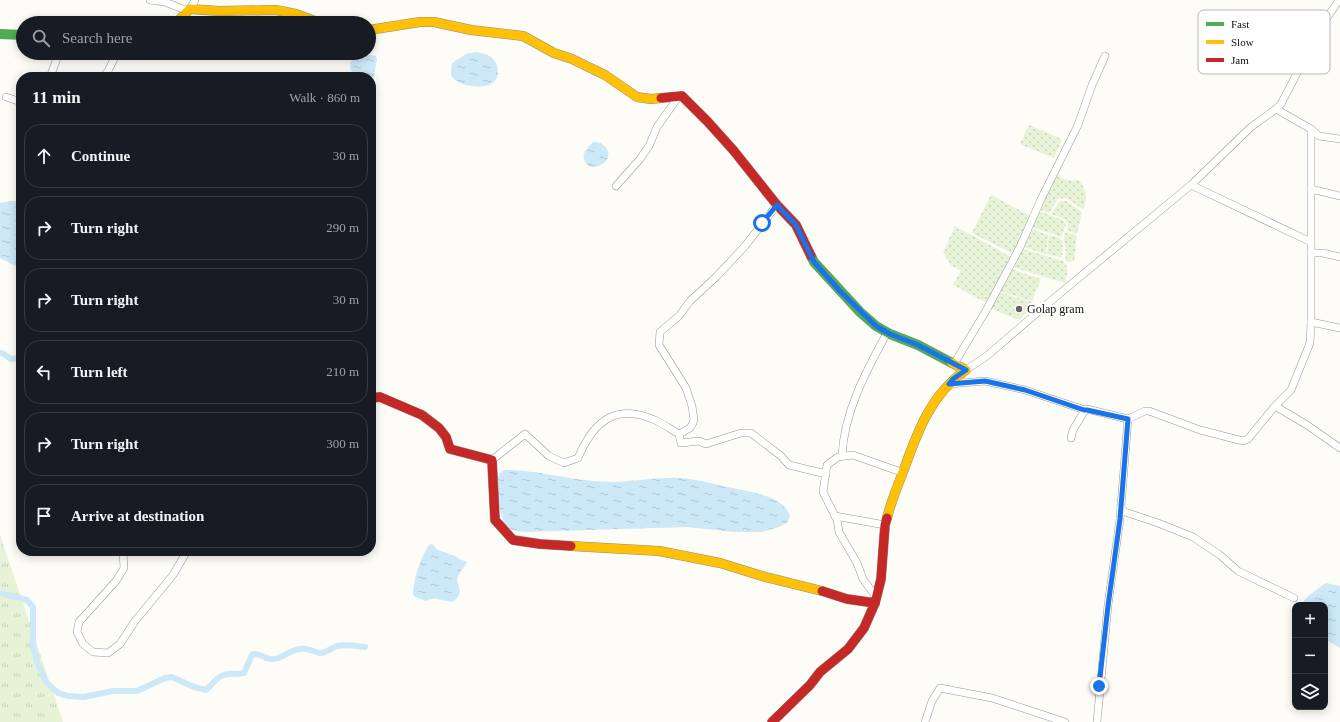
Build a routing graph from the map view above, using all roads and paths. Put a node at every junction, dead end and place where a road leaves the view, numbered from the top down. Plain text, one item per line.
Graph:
1 (150, 0) edge
2 (195, 0) edge
3 (1340, 0) edge
4 (190, 9) junction
5 (1330, 14) edge
6 (183, 16) edge
7 (301, 16) edge
8 (376, 29) edge
9 (0, 34) edge
10 (16, 35) edge
11 (1105, 56) dead end
12 (56, 60) edge
13 (114, 60) edge
14 (52, 72) edge
15 (107, 72) edge
16 (1296, 74) edge
17 (6, 96) dead end
18 (679, 96) junction
19 (16, 100) edge
20 (1276, 109) junction
21 (1311, 129) junction
22 (1340, 139) edge
23 (1191, 185) junction
24 (616, 186) dead end
25 (1311, 189) junction
26 (1340, 196) edge
27 (777, 205) junction
28 (1311, 242) junction
29 (1311, 253) junction
30 (1340, 257) edge
31 (1311, 322) junction
32 (1340, 328) edge
33 (887, 333) junction
34 (954, 364) junction
35 (966, 370) junction
36 (949, 384) junction
37 (376, 397) edge
38 (1275, 406) junction
39 (1084, 410) junction
40 (1128, 419) junction
41 (679, 434) junction
42 (1071, 438) dead end
43 (1340, 448) edge
44 (842, 456) junction
45 (492, 460) junction
46 (901, 472) junction
47 (826, 474) junction
48 (1121, 508) junction
49 (835, 516) junction
50 (885, 525) junction
51 (123, 556) edge
52 (184, 556) edge
53 (1294, 598) dead end
54 (875, 600) junction
55 (772, 722) edge
56 (925, 722) edge
57 (1065, 722) edge
58 (1097, 722) edge

1 - 4 street
2 - 4 street
3 - 5 street
4 - 6 street
4 - 7 street
8 - 18 street
9 - 10 street
11 - 34 street
12 - 14 street
13 - 15 street
16 - 20 street
17 - 19 street
18 - 24 street
18 - 27 street
20 - 21 street
20 - 23 street
21 - 22 street
21 - 25 street
23 - 28 street
23 - 35 street
25 - 26 street
25 - 28 street
27 - 33 street
27 - 41 street
28 - 29 street
29 - 30 street
29 - 31 street
31 - 32 street
31 - 38 street
33 - 34 street
33 - 44 street
34 - 35 street
35 - 36 street
36 - 39 street
36 - 46 street
37 - 45 street
38 - 40 street
38 - 43 street
39 - 40 street
39 - 42 street
40 - 48 street
41 - 45 street
41 - 47 street
44 - 46 street
44 - 47 street
45 - 54 street
46 - 50 street
47 - 49 street
48 - 53 street
48 - 58 street
49 - 50 street
49 - 54 street
50 - 54 street
51 - 52 street
54 - 55 street
56 - 57 street

